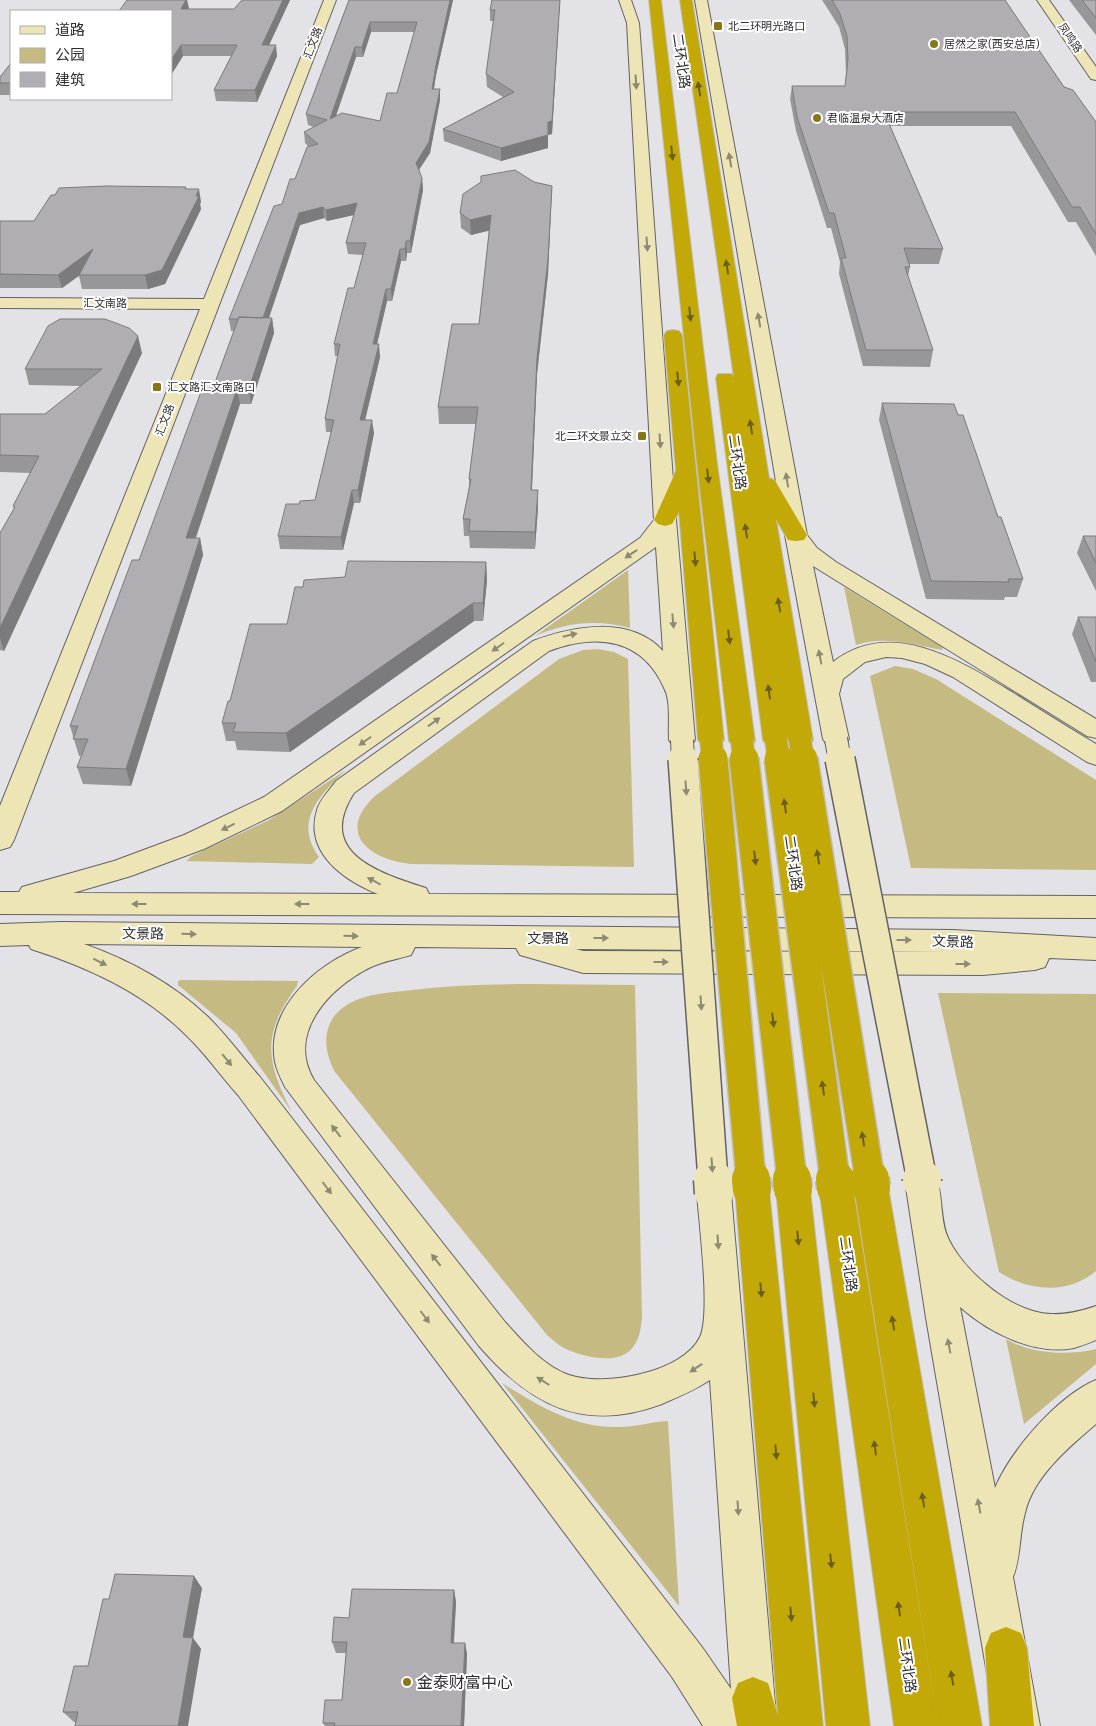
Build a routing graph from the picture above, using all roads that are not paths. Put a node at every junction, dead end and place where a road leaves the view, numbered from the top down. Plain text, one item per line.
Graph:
1 (330, 0) edge
2 (625, 0) edge
3 (641, 0) edge
4 (655, 0) edge
5 (673, 0) edge
6 (686, 0) edge
7 (702, 0) edge
8 (1043, 0) edge
9 (1096, 76) edge
10 (649, 78) junction
11 (666, 102) junction
12 (686, 103) junction
13 (705, 126) junction
14 (708, 144) junction
15 (696, 168) junction
16 (679, 213) junction
17 (0, 303) edge
18 (209, 309) junction
19 (0, 312) edge
20 (672, 314) dead end
21 (718, 327) dead end
22 (722, 356) dead end
23 (757, 464) junction
24 (687, 468) junction
25 (665, 520) junction
26 (796, 535) junction
27 (827, 696) junction
28 (681, 703) junction
29 (1096, 730) edge
30 (788, 740) junction
31 (1096, 756) edge
32 (0, 840) edge
33 (0, 902) edge
34 (497, 905) junction
35 (1094, 906) edge
36 (10, 934) edge
37 (482, 937) junction
38 (1096, 951) edge
39 (854, 1188) junction
40 (928, 1227) junction
41 (723, 1311) junction
42 (1096, 1324) edge
43 (1096, 1399) edge
44 (998, 1606) junction
45 (1006, 1648) junction
46 (748, 1719) edge
47 (801, 1726) edge
48 (848, 1726) edge
49 (916, 1726) edge
50 (960, 1726) edge
51 (1012, 1726) edge
52 (1018, 1726) edge

1 - 18 main road, 汇文路
2 -> 25 main road
3 - 10 highway
4 - 11 highway, 二环北路
5 - 12 highway, 二环北路
13 -> 6 highway
26 -> 7 main road
8 - 9 main road, 凤鸣路
10 - 11 highway
10 - 16 highway
11 -> 16 highway, 二环北路
12 - 13 highway
12 - 15 highway, 二环北路
13 - 14 highway
14 - 15 highway
23 -> 14 highway
15 - 21 highway, 二环北路
16 -> 48 highway, 二环北路, bridge
17 - 18 main road, 汇文南路
18 - 19 main road, 汇文南路
18 - 32 main road, 汇文路
20 -> 24 highway
30 -> 22 highway, 二环北路
23 - 26 highway
30 -> 23 highway
24 - 25 highway
24 -> 47 highway, bridge
25 -> 28 main road
25 -> 33 main road
27 -> 26 main road
26 - 29 main road
27 - 31 main road
27 - 40 main road, bridge
34 -> 28 main road
28 -> 41 main road, bridge
39 -> 30 highway, 二环北路, bridge
34 -> 33 main road
34 - 35 main road
36 -> 37 main road, 文景路
36 -> 46 main road
37 -> 38 main road
41 -> 37 main road
49 -> 39 highway, 二环北路
50 -> 39 highway
40 - 42 main road
44 -> 40 main road
41 -> 46 main road
43 - 44 main road
44 - 45 main road
45 - 51 highway
45 - 52 main road

